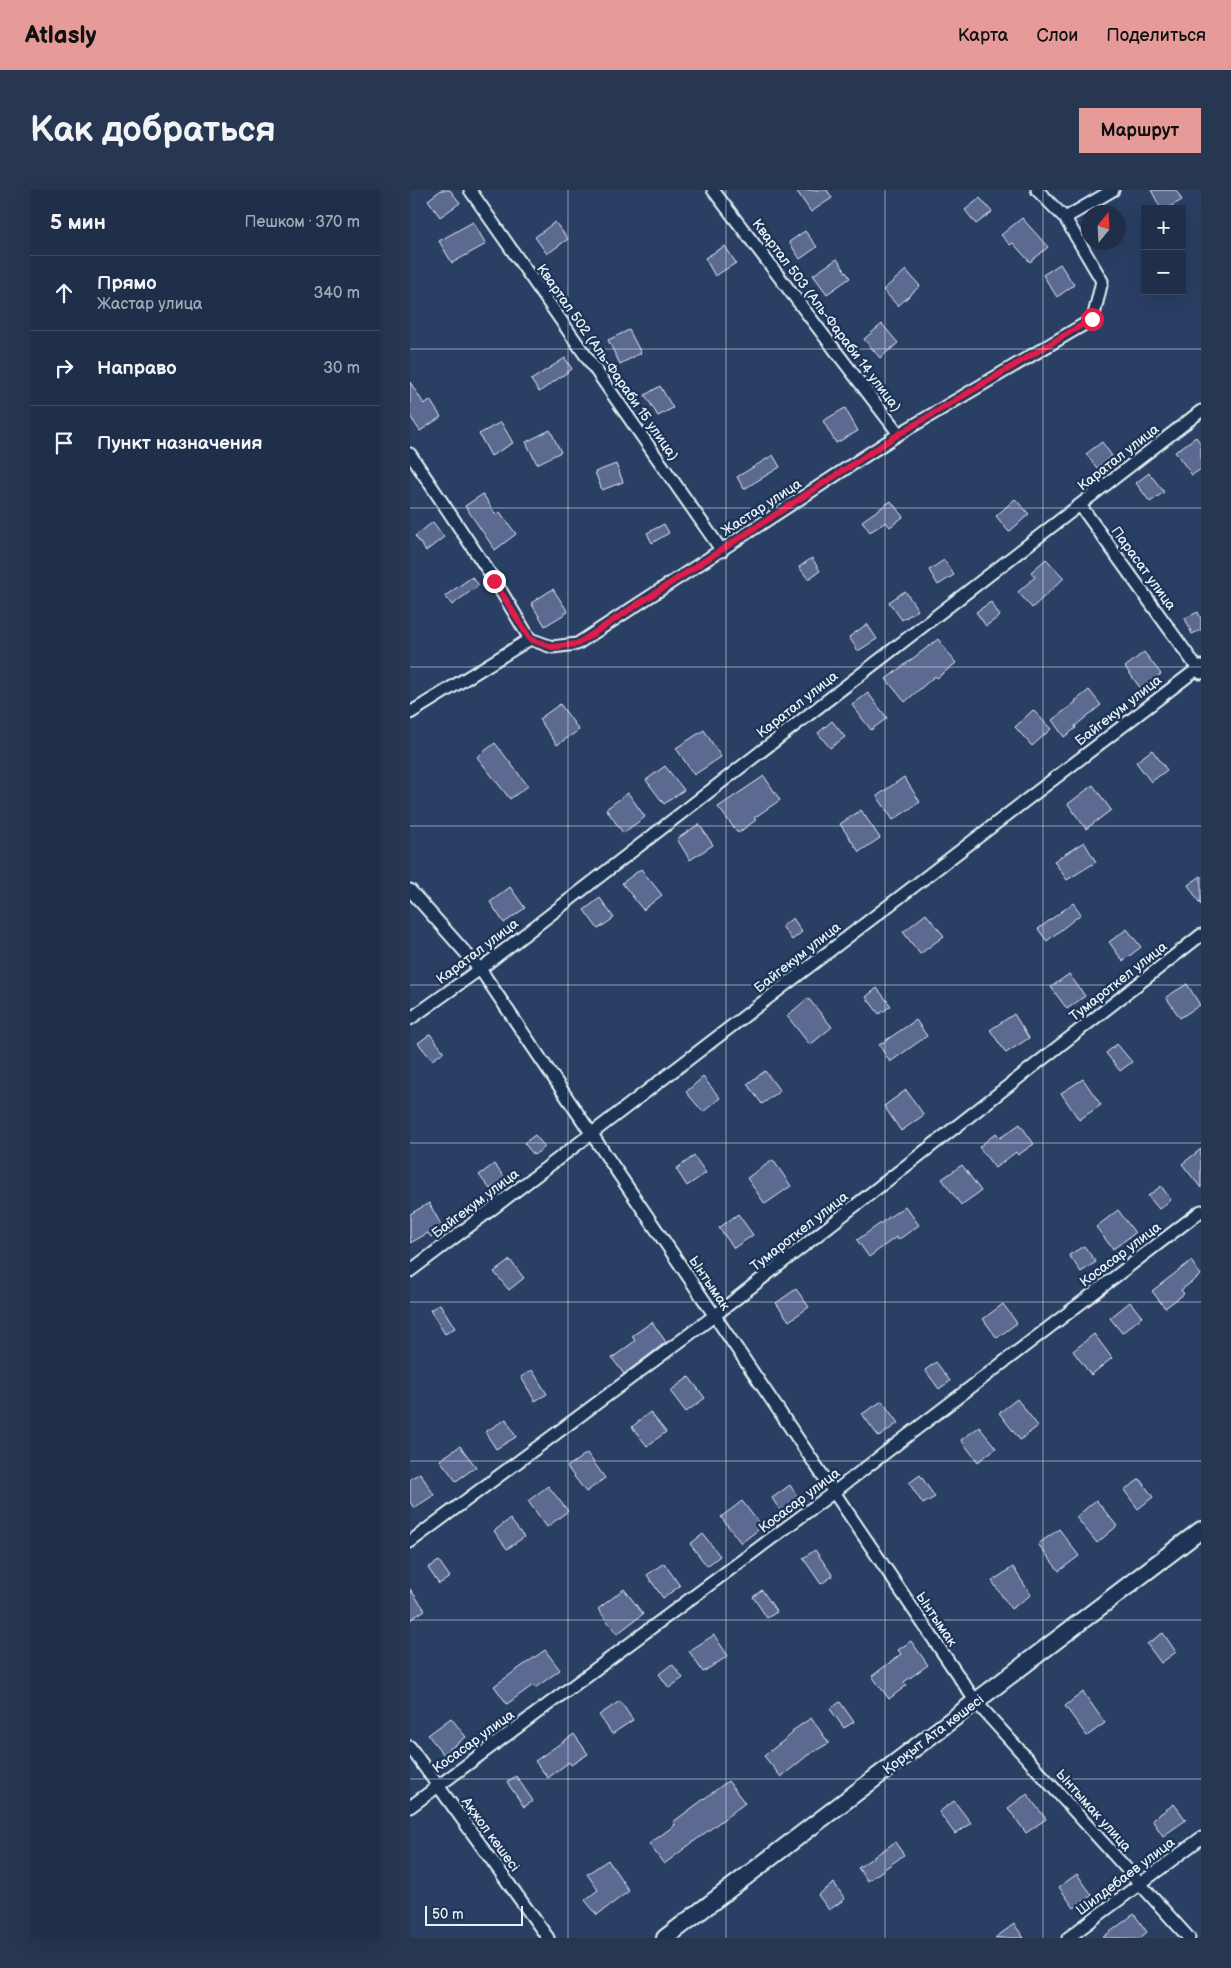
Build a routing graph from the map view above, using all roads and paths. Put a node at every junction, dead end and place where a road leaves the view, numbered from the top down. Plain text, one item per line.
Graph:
1 (470, 190) edge
2 (713, 190) edge
3 (1037, 190) edge
4 (1113, 190) edge
5 (1065, 218) junction
6 (1201, 411) edge
7 (899, 434) junction
8 (410, 454) edge
9 (1080, 505) junction
10 (722, 551) junction
11 (530, 639) junction
12 (1200, 669) edge
13 (410, 714) edge
14 (410, 890) edge
15 (1201, 936) edge
16 (480, 969) junction
17 (410, 1019) edge
18 (591, 1134) junction
19 (1201, 1211) edge
20 (410, 1271) edge
21 (714, 1316) junction
22 (834, 1492) junction
23 (1201, 1530) edge
24 (410, 1542) edge
25 (976, 1702) junction
26 (410, 1747) edge
27 (438, 1785) junction
28 (410, 1807) edge
29 (1201, 1838) edge
30 (1140, 1884) junction
31 (548, 1938) edge
32 (666, 1938) edge
33 (1068, 1938) edge
34 (1189, 1938) edge

1 - 10 street, Квартал 502 (Аль-Фараби 15 улица)
2 - 7 street, Квартал 503 (Аль-Фараби 14 улица)
3 - 5 street
4 - 5 street
5 - 7 street, Жастар улица
6 - 9 street, Каратал улица
7 - 10 street, Жастар улица
8 - 11 street
9 - 12 street, Парасат улица
9 - 16 street, Каратал улица
10 - 11 street, Жастар улица
11 - 13 street
12 - 18 street, Байгекум улица
14 - 16 street, Ынтымак
15 - 21 street, Тумароткел улица
16 - 17 street, Каратал улица
16 - 18 street, Ынтымак
18 - 20 street, Байгекум улица
18 - 21 street, Ынтымак
19 - 22 street, Косасар улица
21 - 22 street, Ынтымак
21 - 24 street, Тумароткел улица
22 - 25 street, Ынтымак
22 - 27 street, Косасар улица
23 - 25 main road, Қорқыт Ата көшесі
25 - 30 street, Ынтымак улица
25 - 32 main road, Қорқыт Ата көшесі
26 - 27 street, Ақжол көшесі
27 - 28 street, Косасар улица
27 - 31 street, Ақжол көшесі
29 - 30 street, Шилдебаев улица
30 - 33 street, Шилдебаев улица
30 - 34 street, Ынтымак улица

